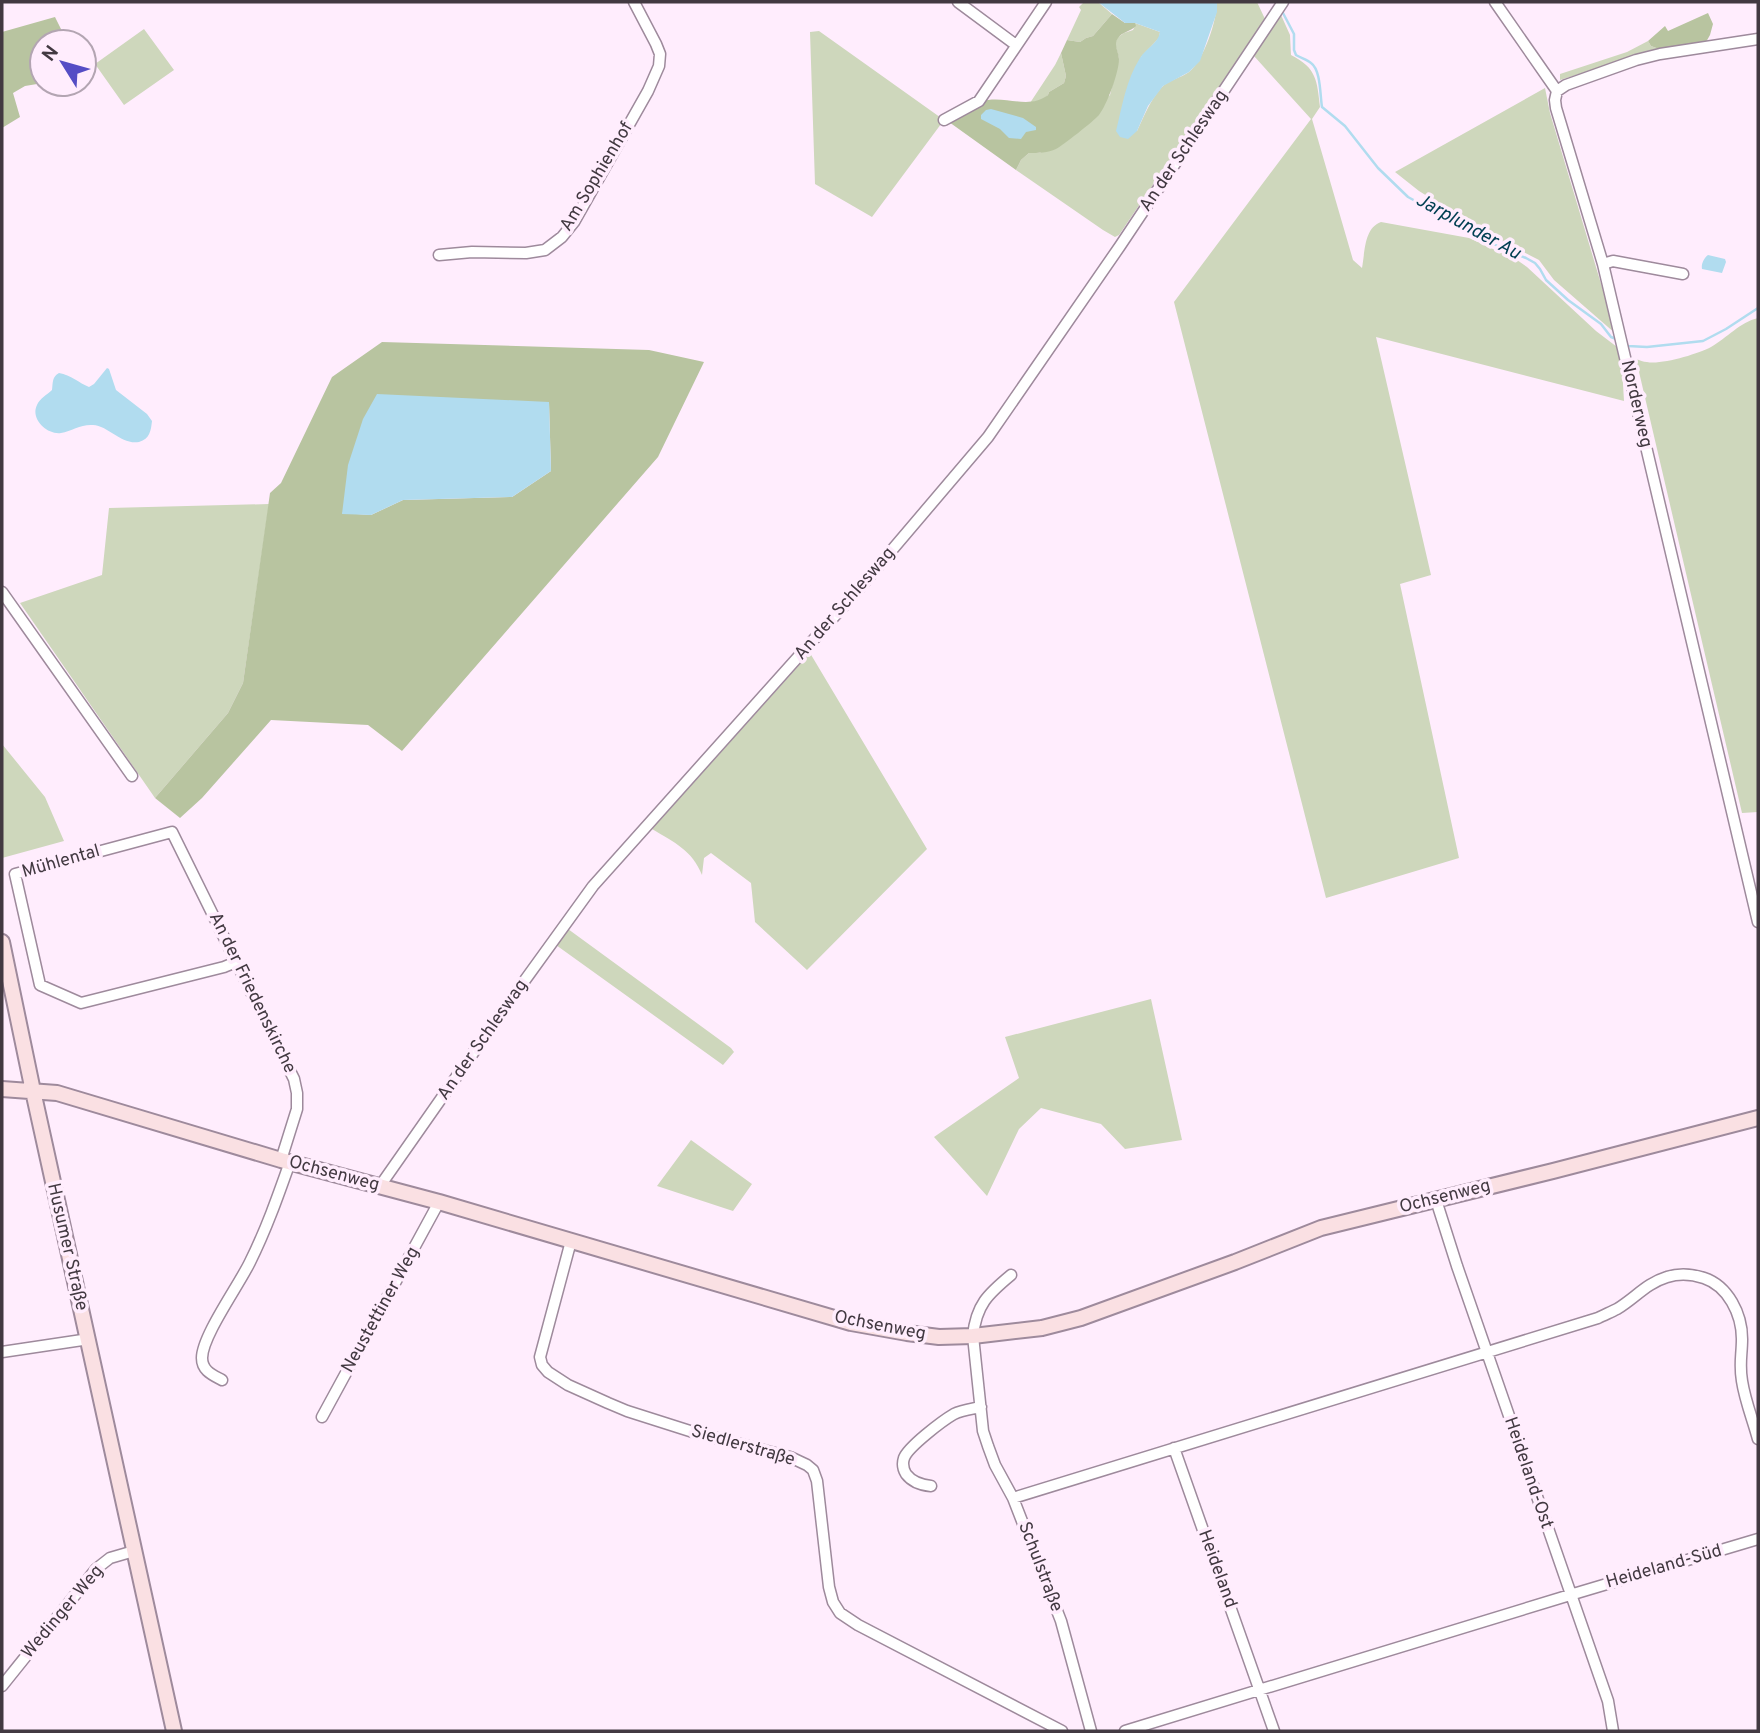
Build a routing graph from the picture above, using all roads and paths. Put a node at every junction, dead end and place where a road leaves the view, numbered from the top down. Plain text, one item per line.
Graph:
1 (634, 2) edge
2 (958, 2) edge
3 (1046, 2) edge
4 (1283, 2) edge
5 (1495, 2) edge
6 (1758, 38) edge
7 (1016, 45) junction
8 (1557, 91) junction
9 (943, 120) dead end
10 (439, 255) dead end
11 (1603, 264) junction
12 (1683, 274) dead end
13 (2, 592) edge
14 (132, 776) dead end
15 (172, 832) joint
16 (1758, 922) edge
17 (2, 943) edge
18 (236, 962) junction
19 (2, 1089) edge
20 (33, 1091) junction
21 (1758, 1118) edge
22 (286, 1161) junction
23 (380, 1186) junction
24 (1436, 1200) junction
25 (439, 1202) junction
26 (571, 1241) junction
27 (1011, 1275) dead end
28 (973, 1336) junction
29 (89, 1339) junction
30 (2, 1352) edge
31 (1487, 1352) junction
32 (222, 1380) dead end
33 (981, 1407) junction
34 (322, 1417) dead end
35 (1758, 1439) edge
36 (1174, 1448) junction
37 (931, 1486) dead end
38 (1013, 1498) junction
39 (1758, 1539) edge
40 (134, 1551) junction
41 (1570, 1595) junction
42 (2, 1686) edge
43 (1260, 1690) junction
44 (174, 1731) edge
45 (1062, 1731) edge
46 (1090, 1731) edge
47 (1125, 1731) edge
48 (1274, 1731) edge
49 (1613, 1731) edge

1 - 10 street, Am Sophienhof
2 - 7 street
3 - 7 street
4 - 23 street, An der Schleswag
5 - 8 street
6 - 8 street
7 - 9 street
8 - 11 street, Norderweg
11 - 12 street
11 - 16 street, Norderweg
13 - 14 street
15 - 18 street, An der Friedenskirche
15 - 18 street, Mühlental
17 - 20 main road, Husumer Straße
18 - 22 street, An der Friedenskirche
19 - 20 main road, Ochsenweg
20 - 22 main road, Ochsenweg
20 - 29 main road, Husumer Straße
21 - 24 main road, Ochsenweg
22 - 23 main road, Ochsenweg
22 - 32 street, An der Friedenskirche
23 - 25 main road, Ochsenweg
24 - 28 main road, Ochsenweg
24 - 31 street, Heideland-Ost
25 - 26 main road, Ochsenweg
25 - 34 street, Neustettiner Weg
26 - 28 main road, Ochsenweg
26 - 45 street, Siedlerstraße
27 - 28 street
28 - 33 street, Schulstraße
29 - 30 street
29 - 40 main road, Husumer Straße
31 - 35 street
31 - 36 street
31 - 41 street, Heideland-Ost
33 - 37 street
33 - 38 street, Schulstraße
36 - 38 street
36 - 43 street, Heideland
38 - 46 street, Schulstraße
39 - 41 street, Heideland-Süd
40 - 42 street, Wedinger Weg
40 - 44 main road, Husumer Straße
41 - 43 street
41 - 49 street, Heideland-Ost
43 - 47 street
43 - 48 street, Heideland

